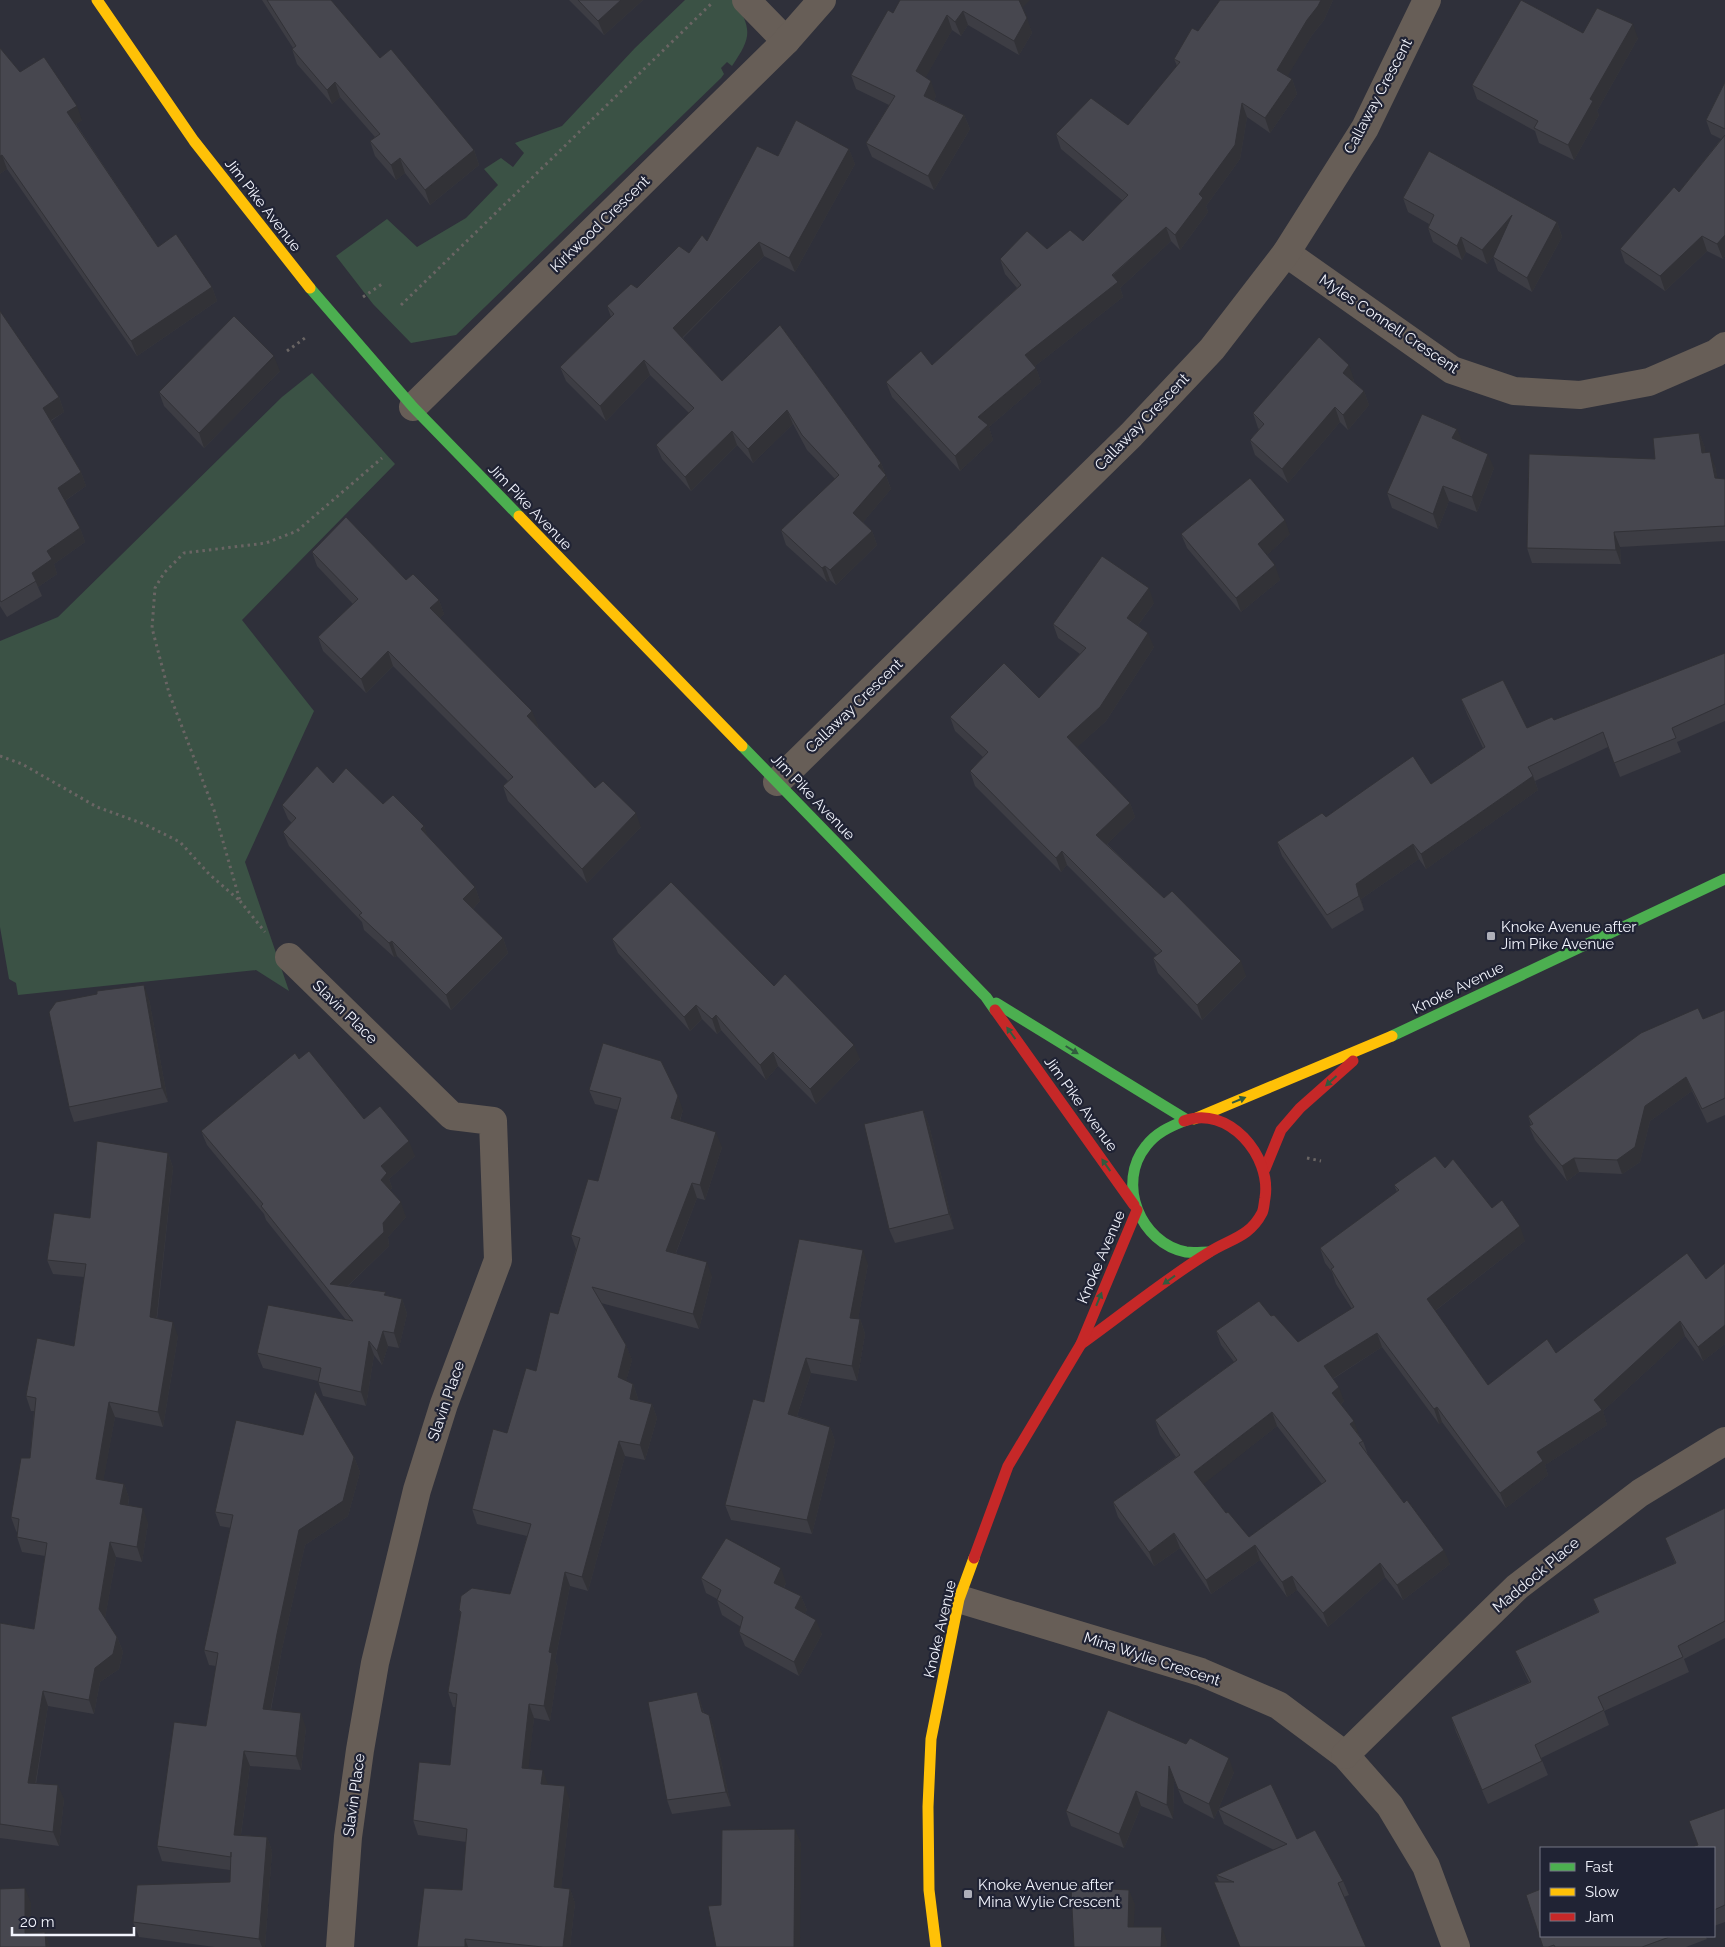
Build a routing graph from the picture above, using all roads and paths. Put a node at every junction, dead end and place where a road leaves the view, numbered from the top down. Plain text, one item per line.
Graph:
1 (96, 0) edge
2 (715, 0) edge
3 (746, 0) edge
4 (822, 0) edge
5 (1427, 0) edge
6 (786, 41) junction
7 (1286, 253) junction
8 (401, 305) dead end
9 (1725, 346) edge
10 (413, 407) junction
11 (382, 458) dead end
12 (0, 756) edge
13 (777, 782) junction
14 (1725, 879) edge
15 (289, 958) dead end
16 (986, 997) junction
17 (1367, 1048) junction
18 (1190, 1119) junction
19 (1265, 1169) junction
20 (1136, 1207) junction
21 (1209, 1252) junction
22 (1081, 1344) junction
23 (1725, 1441) edge
24 (959, 1599) junction
25 (1345, 1755) junction
26 (340, 1947) edge
27 (936, 1947) edge
28 (1456, 1947) edge

1 - 10 street, Jim Pike Avenue
2 - 8 path
3 - 6 street
4 - 6 street, Kirkwood Crescent
5 - 7 street, Callaway Crescent
6 - 10 street, Kirkwood Crescent
7 - 9 street, Myles Connell Crescent
7 - 13 street, Callaway Crescent
10 - 13 street, Jim Pike Avenue
11 - 12 path
13 - 16 street, Jim Pike Avenue
14 - 17 street, Knoke Avenue
15 - 26 street, Slavin Place
16 -> 18 street, Jim Pike Avenue
20 -> 16 street, Jim Pike Avenue
18 -> 17 street, Knoke Avenue
17 -> 19 street, Knoke Avenue
18 - 19 street
18 - 20 street
19 - 21 street
20 - 21 street
22 -> 20 street, Knoke Avenue
21 -> 22 street, Knoke Avenue
22 - 24 street, Knoke Avenue
23 - 25 street, Maddock Place
24 - 25 street, Mina Wylie Crescent
24 - 27 street, Knoke Avenue
25 - 28 street, Mina Wylie Crescent

